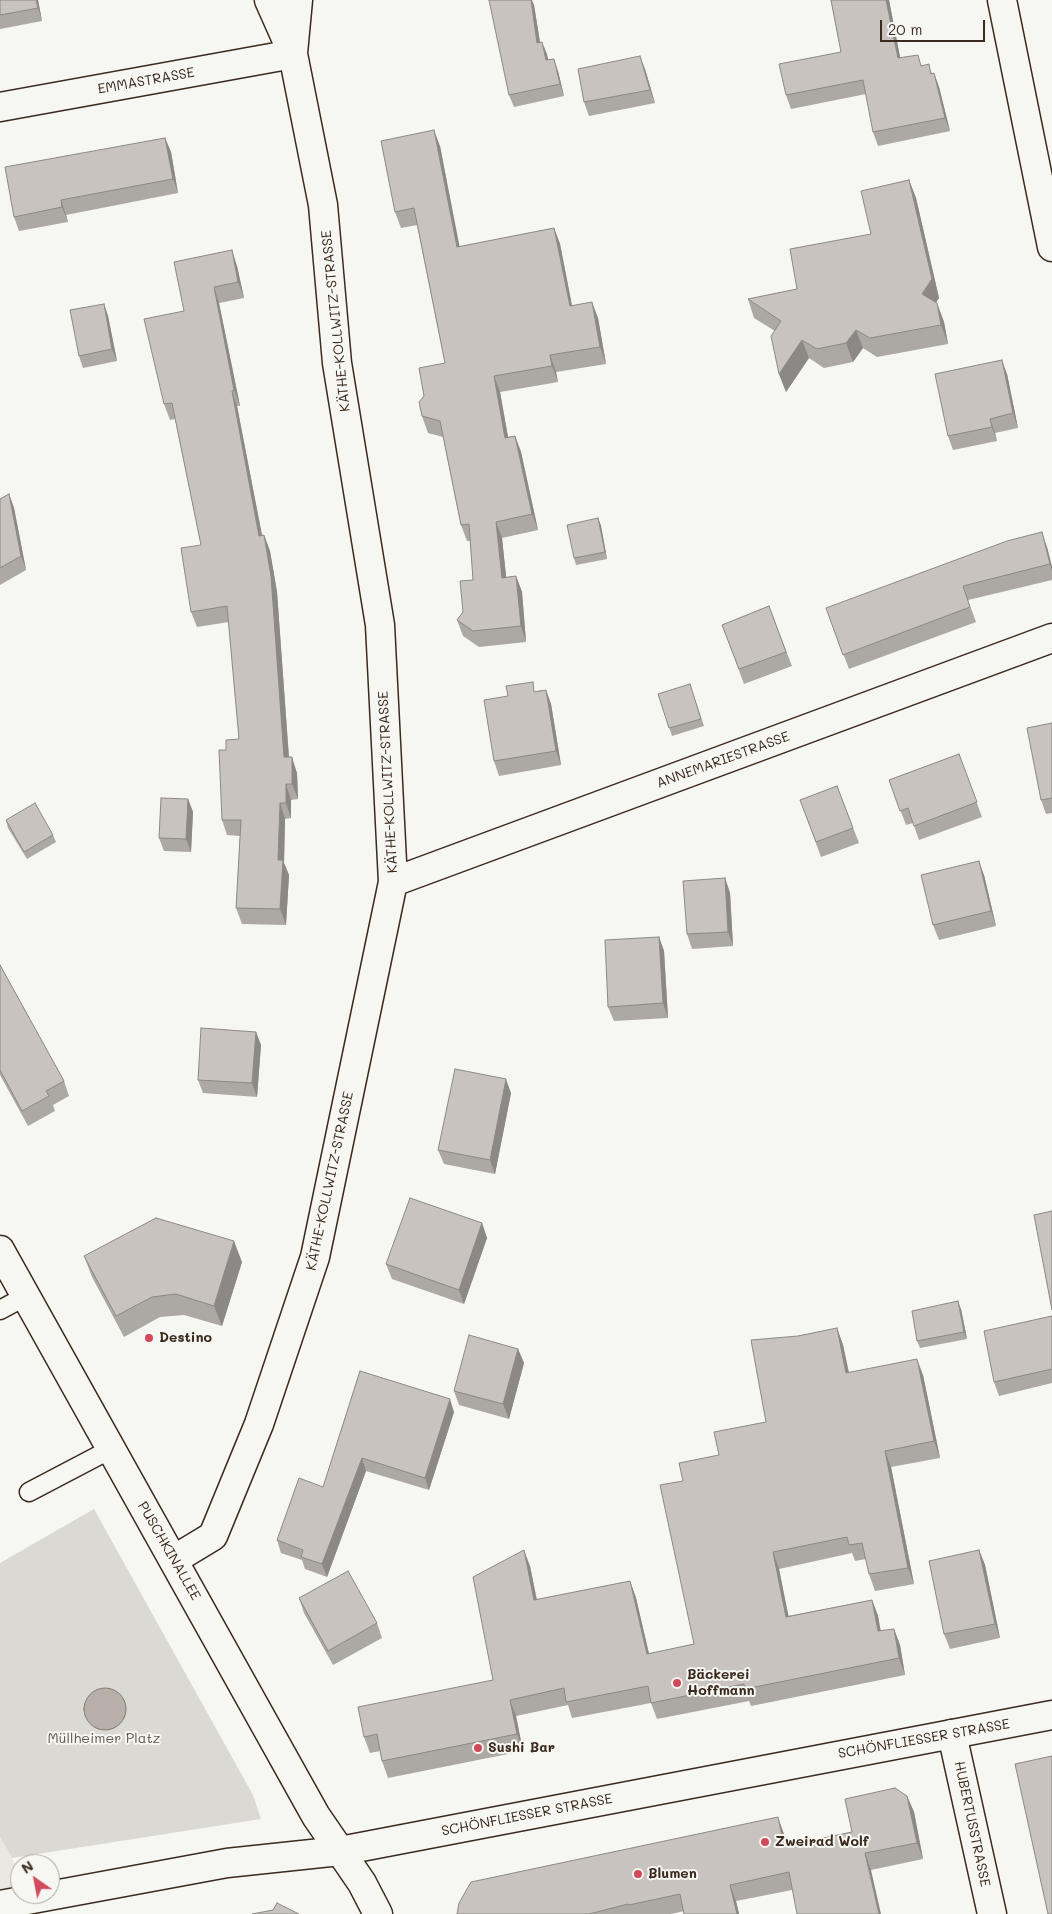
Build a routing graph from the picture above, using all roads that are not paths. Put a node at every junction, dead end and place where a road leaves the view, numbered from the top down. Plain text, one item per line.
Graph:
1 (269, 0) edge
2 (284, 0) edge
3 (298, 0) edge
4 (1002, 0) edge
5 (293, 54) junction
6 (0, 107) edge
7 (1052, 247) edge
8 (1052, 638) edge
9 (394, 882) junction
10 (0, 1250) edge
11 (26, 1296) junction
12 (0, 1310) edge
13 (111, 1449) junction
14 (29, 1492) dead end
15 (174, 1559) junction
16 (1052, 1715) edge
17 (952, 1734) junction
18 (340, 1851) junction
19 (0, 1905) edge
20 (378, 1914) edge
21 (992, 1914) edge

1 - 5 street, KÄTHE-KOLLWITZ-STRASSE
2 - 5 street
3 - 5 street
4 - 7 street
5 - 6 street, EMMASTRASSE
5 - 9 street, KÄTHE-KOLLWITZ-STRASSE
8 - 9 street, ANNEMARIESTRASSE
9 - 15 street, KÄTHE-KOLLWITZ-STRASSE
10 - 11 street, PUSCHKINALLEE
11 - 12 lane
11 - 13 street, PUSCHKINALLEE
13 - 14 lane
13 - 15 street, PUSCHKINALLEE
15 - 18 street, PUSCHKINALLEE
16 - 17 street, SCHÖNFLIESSER STRASSE
17 - 18 street, SCHÖNFLIESSER STRASSE
17 - 21 street, HUBERTUSSTRASSE
18 - 19 street, SCHÖNFLIESSER STRASSE
18 - 20 street, PUSCHKINALLEE

